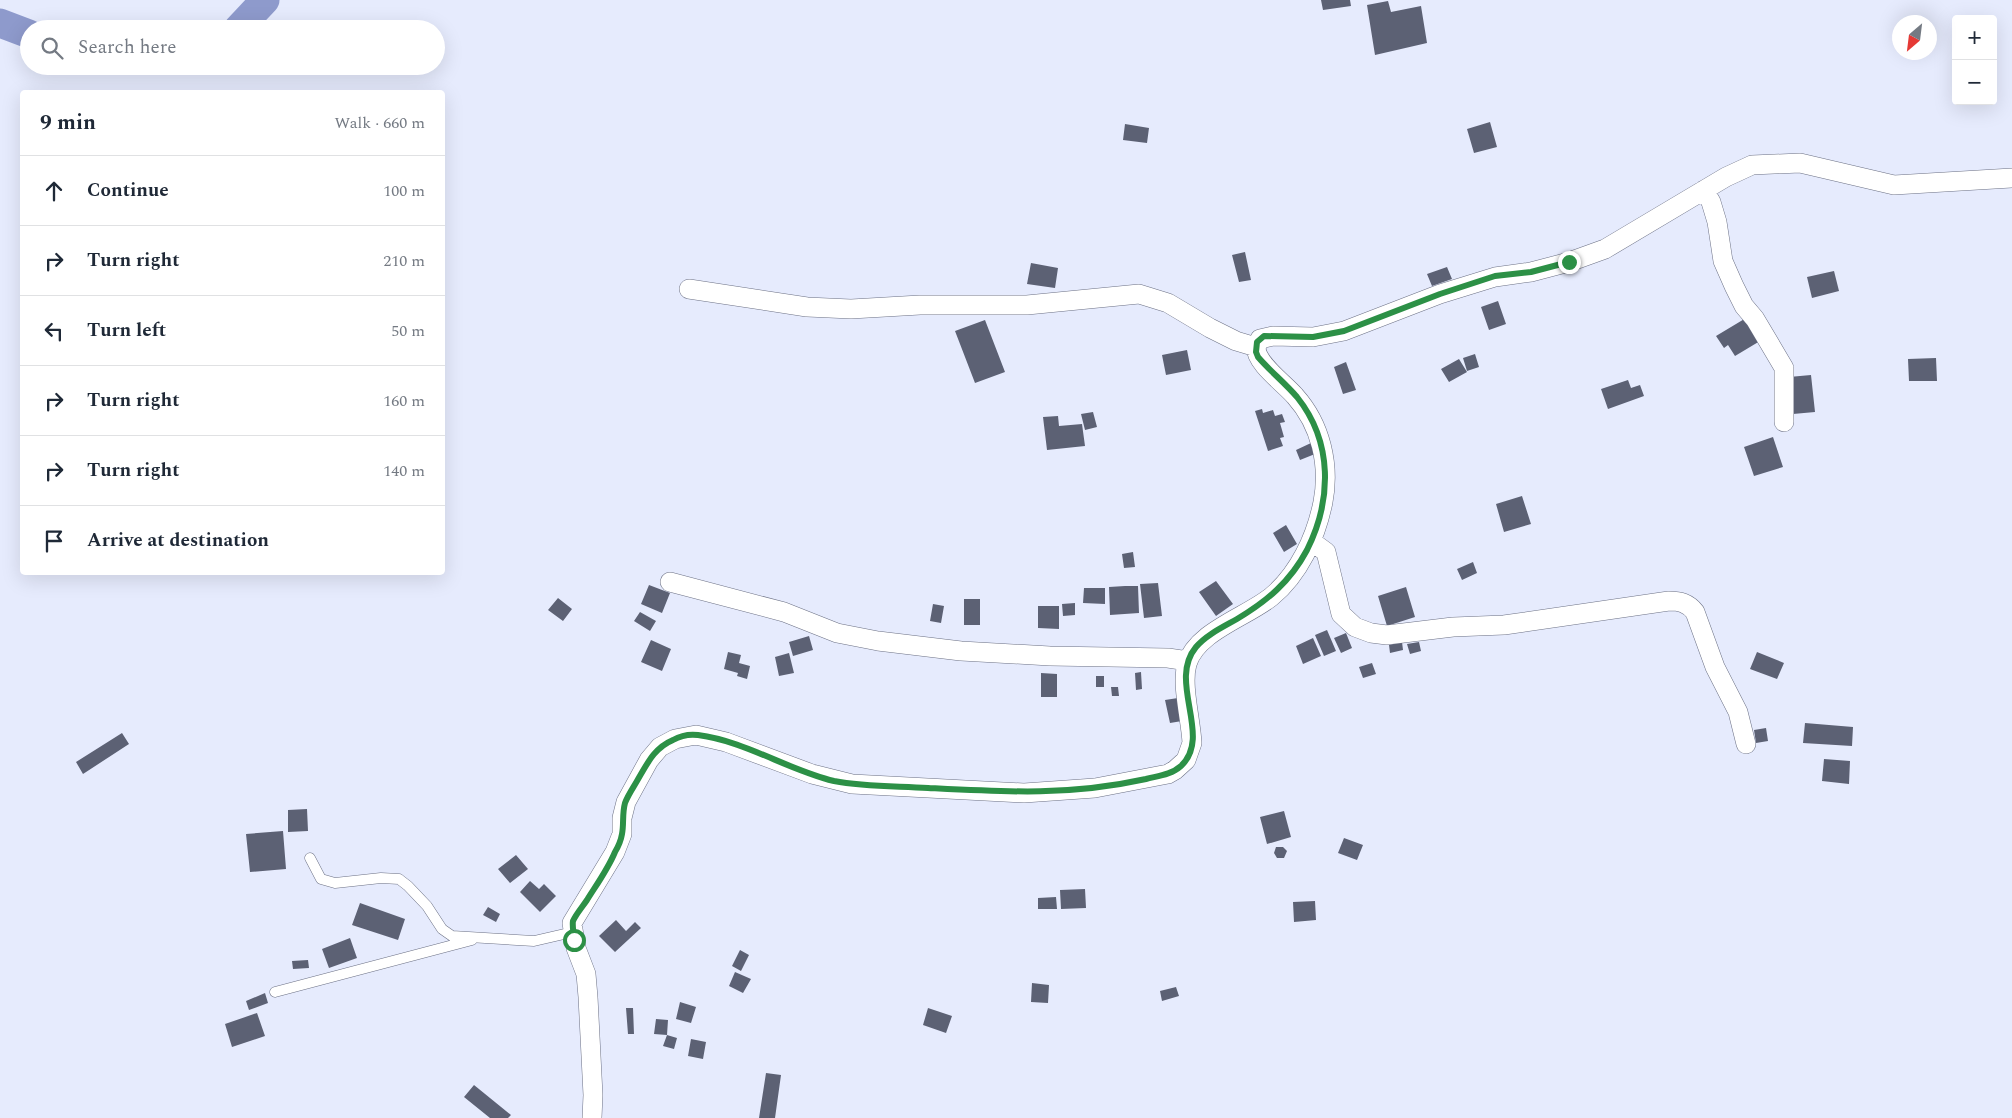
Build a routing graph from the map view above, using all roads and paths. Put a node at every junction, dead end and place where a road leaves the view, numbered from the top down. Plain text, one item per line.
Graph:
1 (2012, 178) edge
2 (1704, 190) junction
3 (689, 289) dead end
4 (1256, 347) junction
5 (1784, 422) dead end
6 (1311, 541) junction
7 (670, 582) dead end
8 (1188, 662) junction
9 (1746, 744) dead end
10 (310, 858) dead end
11 (574, 932) junction
12 (481, 938) junction
13 (275, 992) dead end
14 (592, 1118) edge

1 - 2 street
2 - 4 street
2 - 5 street
3 - 4 street
4 - 6 street
6 - 8 street
6 - 9 street
7 - 8 street
8 - 11 street
10 - 12 lane
11 - 12 lane
11 - 14 street
12 - 13 lane

